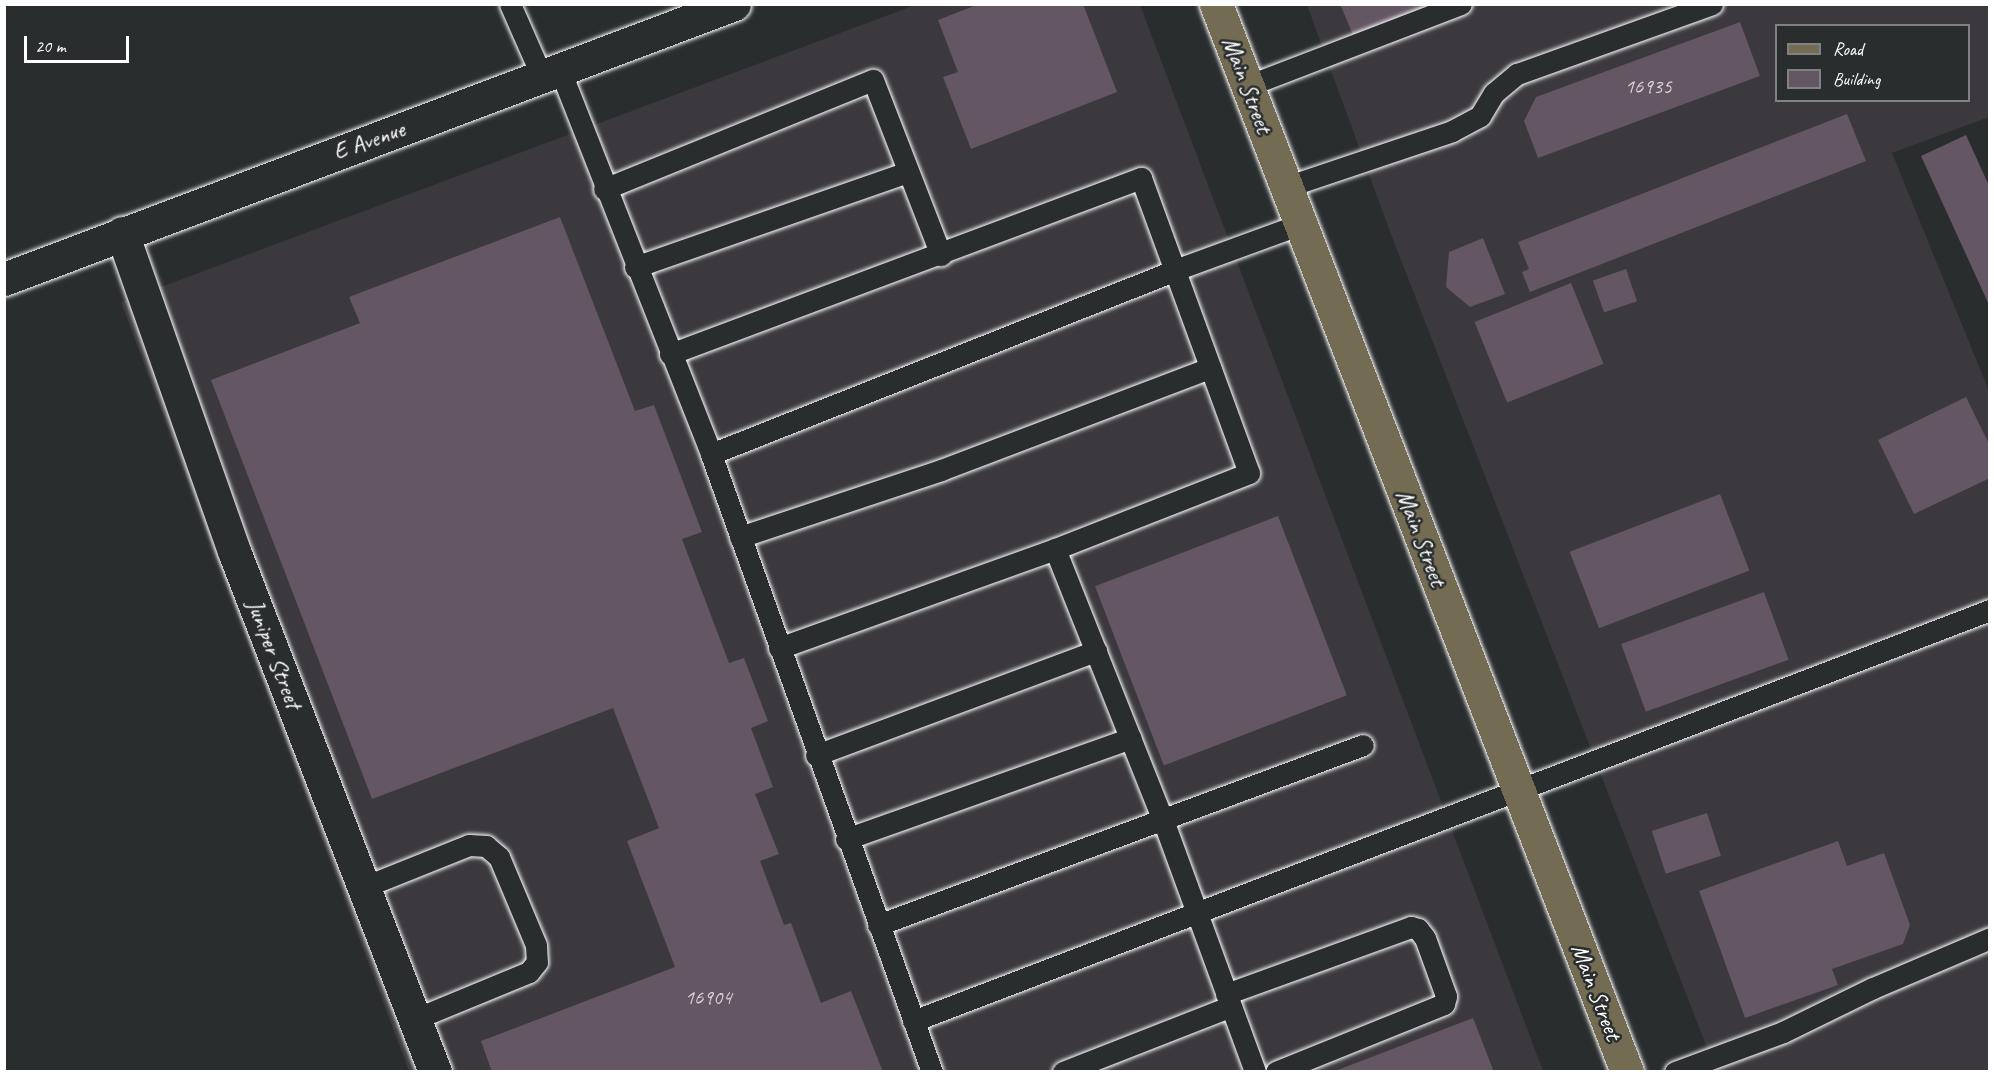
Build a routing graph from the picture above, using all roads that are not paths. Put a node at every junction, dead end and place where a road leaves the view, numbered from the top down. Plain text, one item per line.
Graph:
1 (510, 4) edge
2 (734, 4) edge
3 (1216, 4) edge
4 (1461, 4) edge
5 (1712, 4) edge
6 (698, 11) edge
7 (551, 74) junction
8 (1247, 86) junction
9 (908, 172) junction
10 (1286, 187) junction
11 (604, 189) junction
12 (1301, 224) junction
13 (122, 233) junction
14 (941, 255) junction
15 (635, 267) junction
16 (1175, 270) junction
17 (4, 279) edge
18 (670, 354) junction
19 (1210, 368) junction
20 (711, 454) junction
21 (740, 537) junction
22 (1054, 549) junction
23 (1989, 610) edge
24 (779, 648) junction
25 (1096, 651) junction
26 (1131, 738) junction
27 (1363, 745) dead end
28 (816, 755) junction
29 (1519, 791) junction
30 (1163, 820) junction
31 (846, 838) junction
32 (363, 887) junction
33 (1197, 914) junction
34 (878, 925) junction
35 (1989, 938) edge
36 (1228, 1000) junction
37 (415, 1019) junction
38 (913, 1021) junction
39 (435, 1071) edge
40 (932, 1071) edge
41 (1063, 1071) edge
42 (1255, 1071) edge
43 (1276, 1071) edge
44 (1627, 1071) edge
45 (1675, 1071) edge

1 - 7 lane
2 - 6 street, E Avenue
3 - 8 main road, Main Street
4 - 8 lane
5 - 10 lane
6 - 7 street, E Avenue
7 - 11 lane
7 - 13 street, E Avenue
8 - 10 main road, Main Street
9 - 11 lane
9 - 14 lane
9 - 15 lane
10 - 12 main road, Main Street
11 - 15 lane
12 - 16 lane
12 - 29 main road, Main Street
13 - 17 street, E Avenue
13 - 32 street, Juniper Street
14 - 16 lane
14 - 18 lane
15 - 18 lane
16 - 19 lane
16 - 20 lane
18 - 20 lane
19 - 21 lane
19 - 22 lane
20 - 21 lane
21 - 24 lane
22 - 24 lane
22 - 25 lane
23 - 29 lane
24 - 28 lane
25 - 26 lane
25 - 28 lane
26 - 30 lane
26 - 31 lane
27 - 30 lane
28 - 31 lane
29 - 33 lane
29 - 44 main road, Main Street
30 - 33 lane
30 - 34 lane
31 - 34 lane
32 - 37 street, Juniper Street
32 - 37 lane
33 - 36 lane
33 - 38 lane
34 - 38 lane
35 - 45 lane
36 - 41 lane
36 - 42 lane
36 - 43 lane
37 - 39 street, Juniper Street
38 - 40 lane

